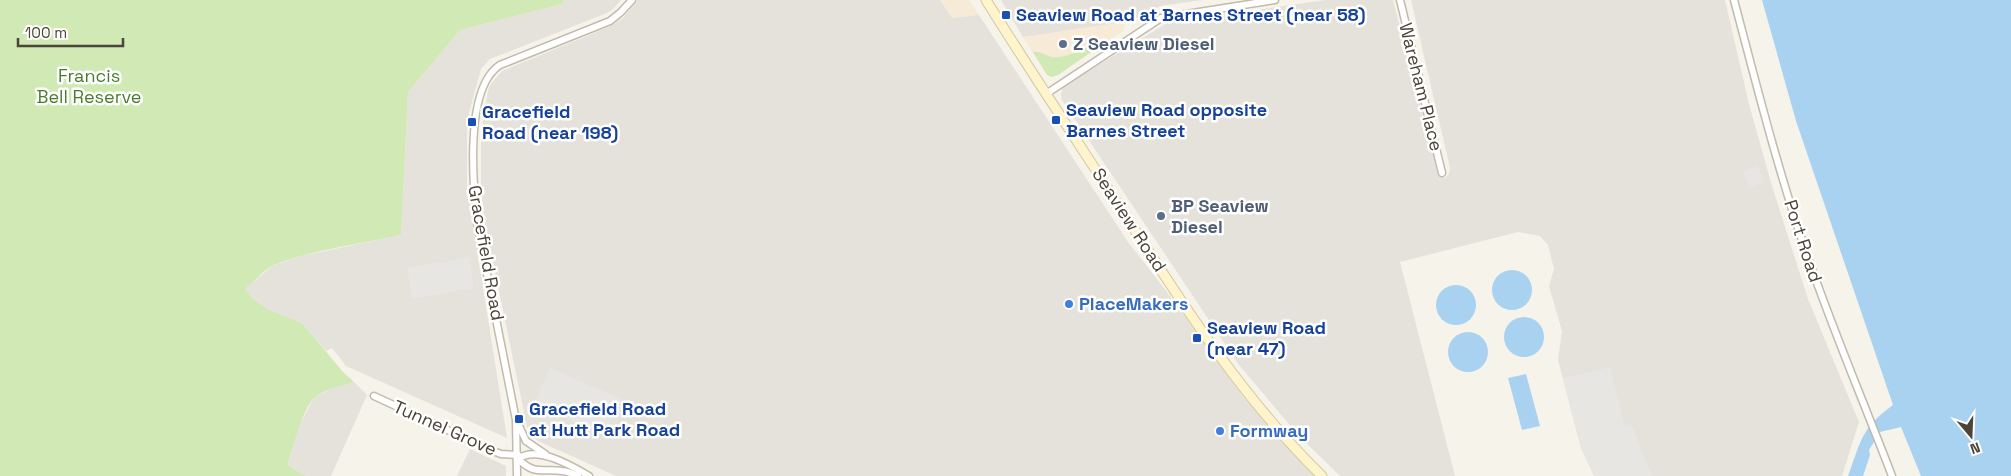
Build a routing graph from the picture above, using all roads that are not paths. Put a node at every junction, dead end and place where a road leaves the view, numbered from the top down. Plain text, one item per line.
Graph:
1 (632, 0) edge
2 (986, 0) edge
3 (1275, 0) edge
4 (1400, 0) edge
5 (1734, 0) edge
6 (1046, 94) junction
7 (1442, 173) dead end
8 (374, 396) dead end
9 (516, 420) junction
10 (518, 457) junction
11 (550, 457) junction
12 (554, 471) junction
13 (517, 476) edge
14 (540, 476) edge
15 (578, 476) edge
16 (589, 476) edge
17 (1322, 476) edge
18 (1892, 476) edge

1 - 9 street, Gracefield Road
2 - 6 main road, Seaview Road
3 - 6 street
4 - 7 street, Wareham Place
5 - 18 street, Port Road
6 - 17 main road, Seaview Road
8 - 10 street, Tunnel Grove
9 - 10 street, Gracefield Road
9 - 11 street
10 - 11 street
10 - 12 street
10 - 13 street, Gracefield Road
11 - 16 street
12 - 14 street
12 - 15 street

